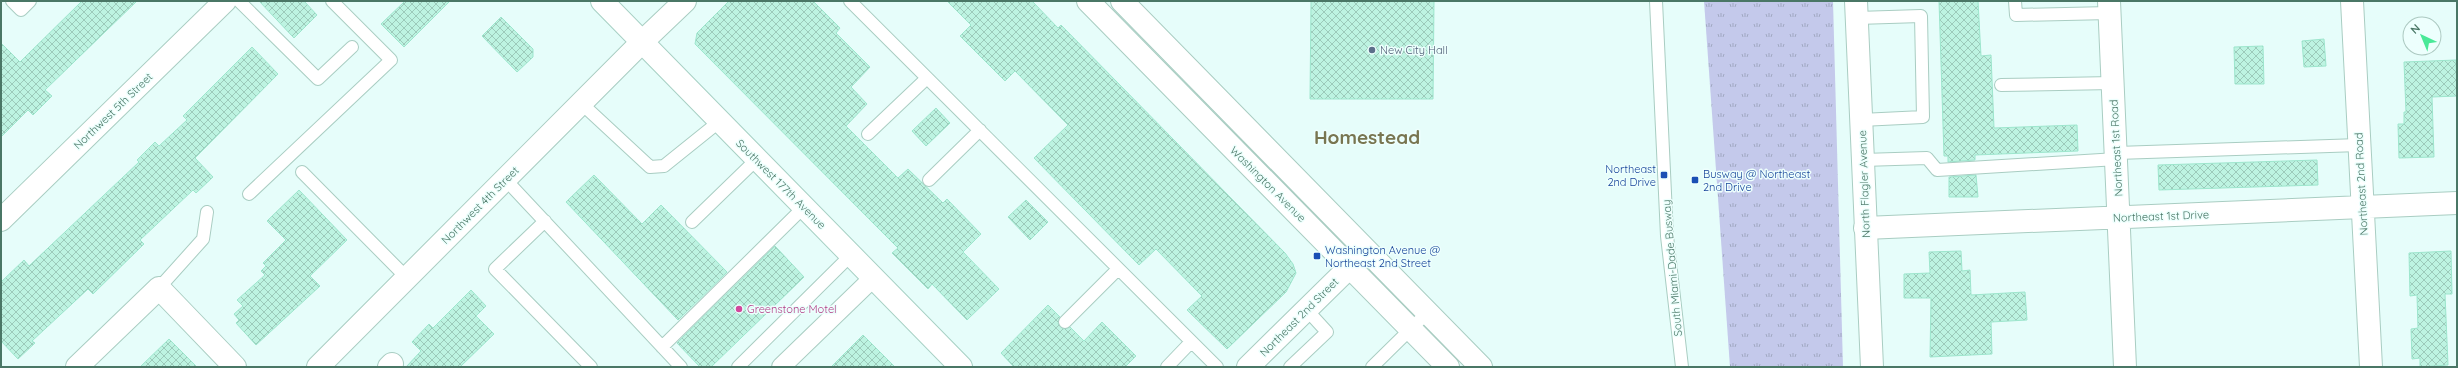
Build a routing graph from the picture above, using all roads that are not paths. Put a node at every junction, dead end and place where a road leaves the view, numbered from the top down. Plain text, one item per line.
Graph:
1 (12, 1) edge
2 (30, 1) edge
3 (225, 1) edge
4 (240, 1) edge
5 (332, 1) edge
6 (602, 1) edge
7 (685, 1) edge
8 (850, 1) edge
9 (1088, 1) edge
10 (1122, 1) edge
11 (1656, 1) edge
12 (2016, 1) edge
13 (2352, 1) edge
14 (2110, 7) edge
15 (1857, 10) edge
16 (642, 42) junction
17 (352, 47) dead end
18 (927, 78) junction
19 (2113, 83) junction
20 (2000, 85) dead end
21 (581, 103) junction
22 (1861, 120) junction
23 (720, 121) junction
24 (980, 130) junction
25 (868, 134) dead end
26 (2359, 144) junction
27 (2117, 156) junction
28 (757, 159) junction
29 (1863, 160) junction
30 (302, 172) dead end
31 (505, 179) junction
32 (929, 180) dead end
33 (249, 194) dead end
34 (2457, 203) edge
35 (804, 207) junction
36 (2361, 208) junction
37 (207, 212) dead end
38 (2119, 218) junction
39 (1, 220) edge
40 (544, 221) junction
41 (692, 222) dead end
42 (1865, 228) junction
43 (1367, 249) junction
44 (851, 255) junction
45 (1350, 267) junction
46 (1118, 269) junction
47 (407, 278) junction
48 (873, 278) junction
49 (159, 288) junction
50 (1306, 309) junction
51 (1428, 312) junction
52 (1065, 322) dead end
53 (1411, 329) junction
54 (1191, 342) junction
55 (662, 347) junction
56 (588, 366) edge
57 (1251, 366) edge
58 (77, 367) edge
59 (235, 367) edge
60 (318, 367) edge
61 (681, 367) edge
62 (738, 367) edge
63 (781, 367) edge
64 (961, 367) edge
65 (1166, 367) edge
66 (1217, 367) edge
67 (1290, 367) edge
68 (1372, 367) edge
69 (1448, 367) edge
70 (1481, 367) edge
71 (1682, 367) edge
72 (1872, 367) edge
73 (2125, 367) edge
74 (2371, 367) edge

1 - 2 lane
3 - 39 street, Northwest 5th Street
4 - 17 lane
5 - 33 lane
6 - 16 street, Southwest 177th Avenue
7 - 16 street, Northwest 4th Street
8 - 18 lane
9 - 45 street, Washington Avenue
10 - 43 street
11 - 71 lane, South Miami-Dade Busway
12 - 14 lane
13 - 26 street, Northeast 2nd Road
14 - 19 street, Northeast 1st Road
15 - 22 street, North Flagler Avenue
15 - 22 lane
16 - 21 street, Northwest 4th Street
16 - 23 street, Southwest 177th Avenue
18 - 24 lane
18 - 25 lane
19 - 20 lane
19 - 27 street, Northeast 1st Road
21 - 23 lane
21 - 31 street, Northwest 4th Street
22 - 29 street, North Flagler Avenue
23 - 28 street, Southwest 177th Avenue
24 - 32 lane
24 - 46 lane
26 - 27 lane
26 - 36 street, Northeast 2nd Road
27 - 29 lane
27 - 38 street, Northeast 1st Road
28 - 35 street, Southwest 177th Avenue
28 - 41 lane
29 - 42 street, North Flagler Avenue
30 - 47 lane
31 - 40 lane
31 - 47 street, Northwest 4th Street
34 - 36 street, Northeast 1st Drive
35 - 44 street, Southwest 177th Avenue
35 - 55 lane
36 - 38 street, Northeast 1st Drive
36 - 74 street, Northeast 2nd Road
37 - 49 lane
38 - 42 street, Northeast 1st Drive
38 - 73 street, Northeast 1st Road
40 - 55 lane
40 - 56 lane
42 - 72 street, North Flagler Avenue
43 - 45 street, Northeast 2nd Street
43 - 51 street
44 - 48 street, Southwest 177th Avenue
44 - 62 lane
45 - 50 street, Northeast 2nd Street
45 - 53 street, Washington Avenue
46 - 52 lane
46 - 54 lane
47 - 60 street, Northwest 4th Street
48 - 63 street
48 - 64 street, Southwest 177th Avenue
49 - 58 street
49 - 59 street
50 - 57 street, Northeast 2nd Street
50 - 67 lane
51 - 53 lane
51 - 70 street
53 - 68 lane
53 - 69 street, Washington Avenue
54 - 65 lane
54 - 66 lane
55 - 61 lane

